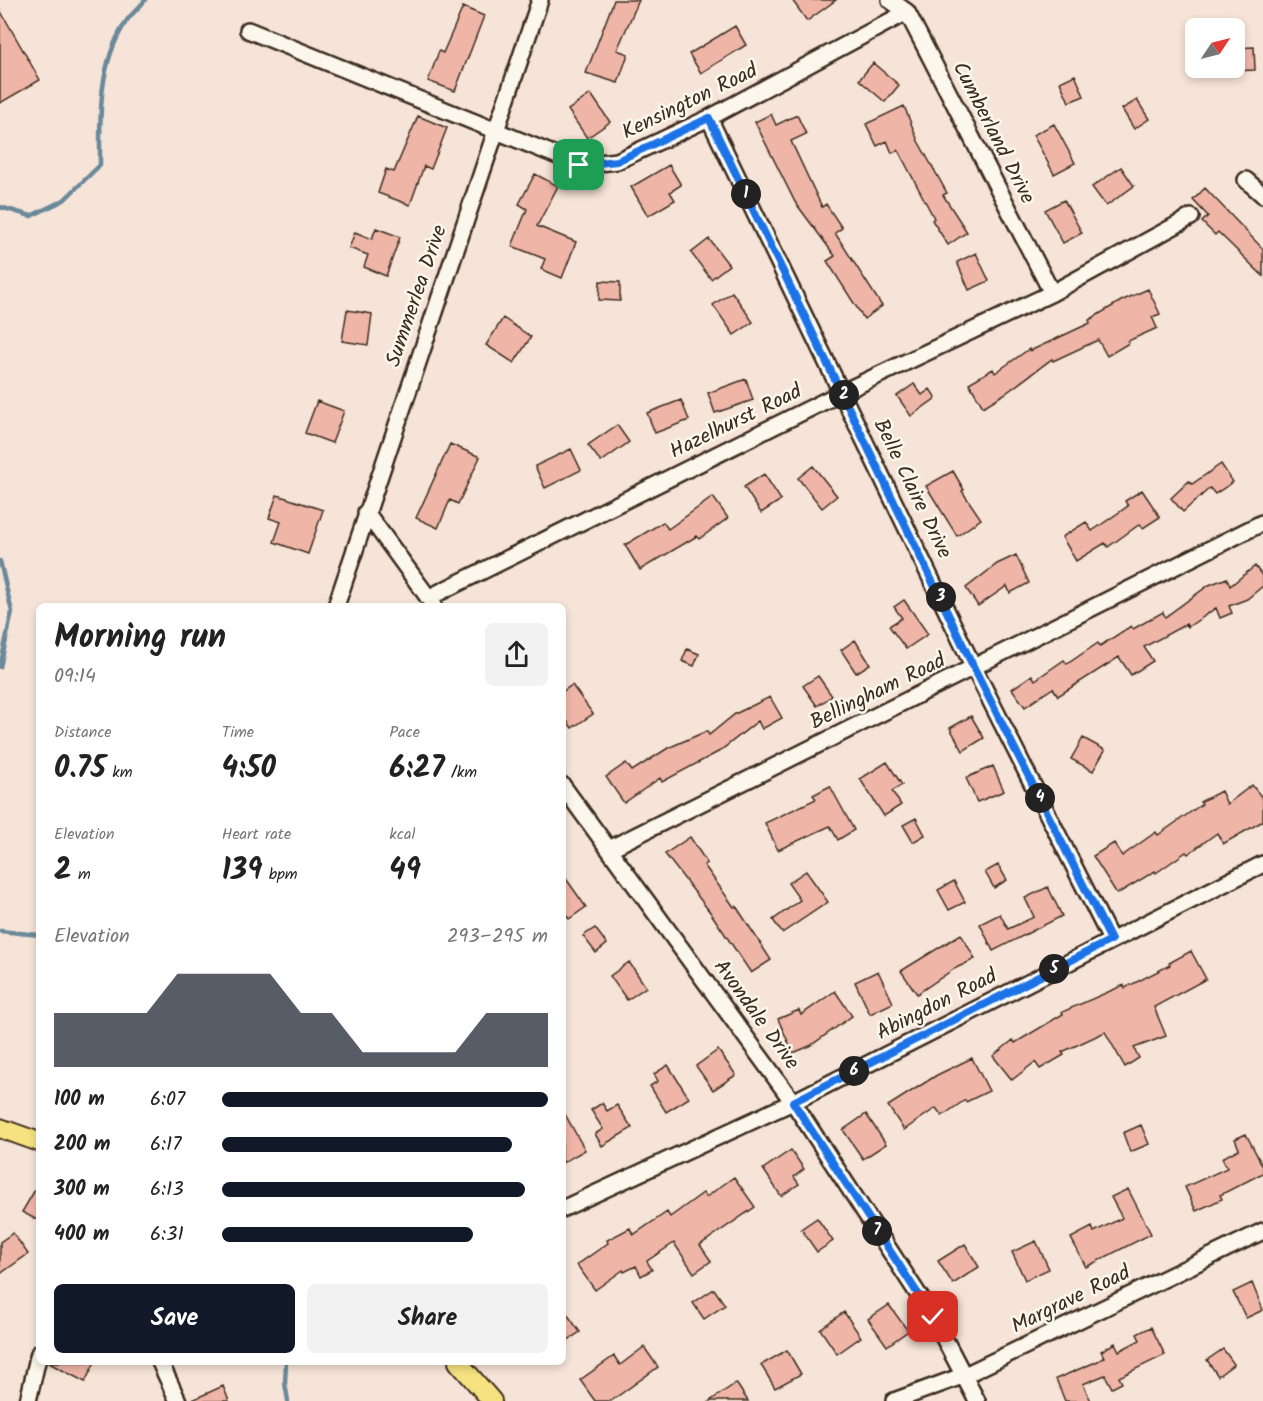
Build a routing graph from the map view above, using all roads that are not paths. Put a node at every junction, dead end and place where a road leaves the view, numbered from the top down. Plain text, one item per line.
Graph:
1 (540, 0) edge
2 (890, 0) edge
3 (907, 12) junction
4 (249, 30) dead end
5 (709, 118) junction
6 (496, 130) junction
7 (1246, 180) dead end
8 (1263, 195) edge
9 (1191, 217) dead end
10 (1052, 293) junction
11 (843, 392) junction
12 (366, 512) junction
13 (1262, 524) edge
14 (431, 602) edge
15 (337, 603) edge
16 (974, 668) junction
17 (566, 790) edge
18 (609, 849) junction
19 (1263, 864) edge
20 (1111, 940) junction
21 (793, 1102) junction
22 (0, 1128) edge
23 (36, 1141) edge
24 (566, 1207) edge
25 (1263, 1231) edge
26 (36, 1365) edge
27 (161, 1365) edge
28 (461, 1365) edge
29 (965, 1375) junction
30 (28, 1401) edge
31 (178, 1401) edge
32 (492, 1401) edge
33 (894, 1401) edge
34 (977, 1401) edge

1 - 6 street, Summerlea Drive
2 - 3 street, Cumberland Drive
3 - 5 street, Kensington Road
3 - 10 street, Cumberland Drive
4 - 6 street, Kensington Road
5 - 6 street, Kensington Road
5 - 11 street, Belle Claire Drive
6 - 12 street, Summerlea Drive
7 - 8 street
9 - 10 street, Hazelhurst Road
10 - 11 street, Hazelhurst Road
11 - 14 street, Hazelhurst Road
11 - 16 street, Belle Claire Drive
12 - 14 street
12 - 15 street, Summerlea Drive
13 - 16 street, Bellingham Road
16 - 18 street, Bellingham Road
16 - 20 street, Belle Claire Drive
17 - 18 street, Avondale Drive
18 - 21 street, Avondale Drive
19 - 20 street, Abingdon Road
20 - 21 street, Abingdon Road
21 - 24 street, Abingdon Road
21 - 29 street, Avondale Drive
22 - 23 main road
25 - 29 street, Margrave Road
26 - 30 street
27 - 31 street
28 - 32 main road
29 - 33 street, Margrave Road
29 - 34 street, Avondale Drive

